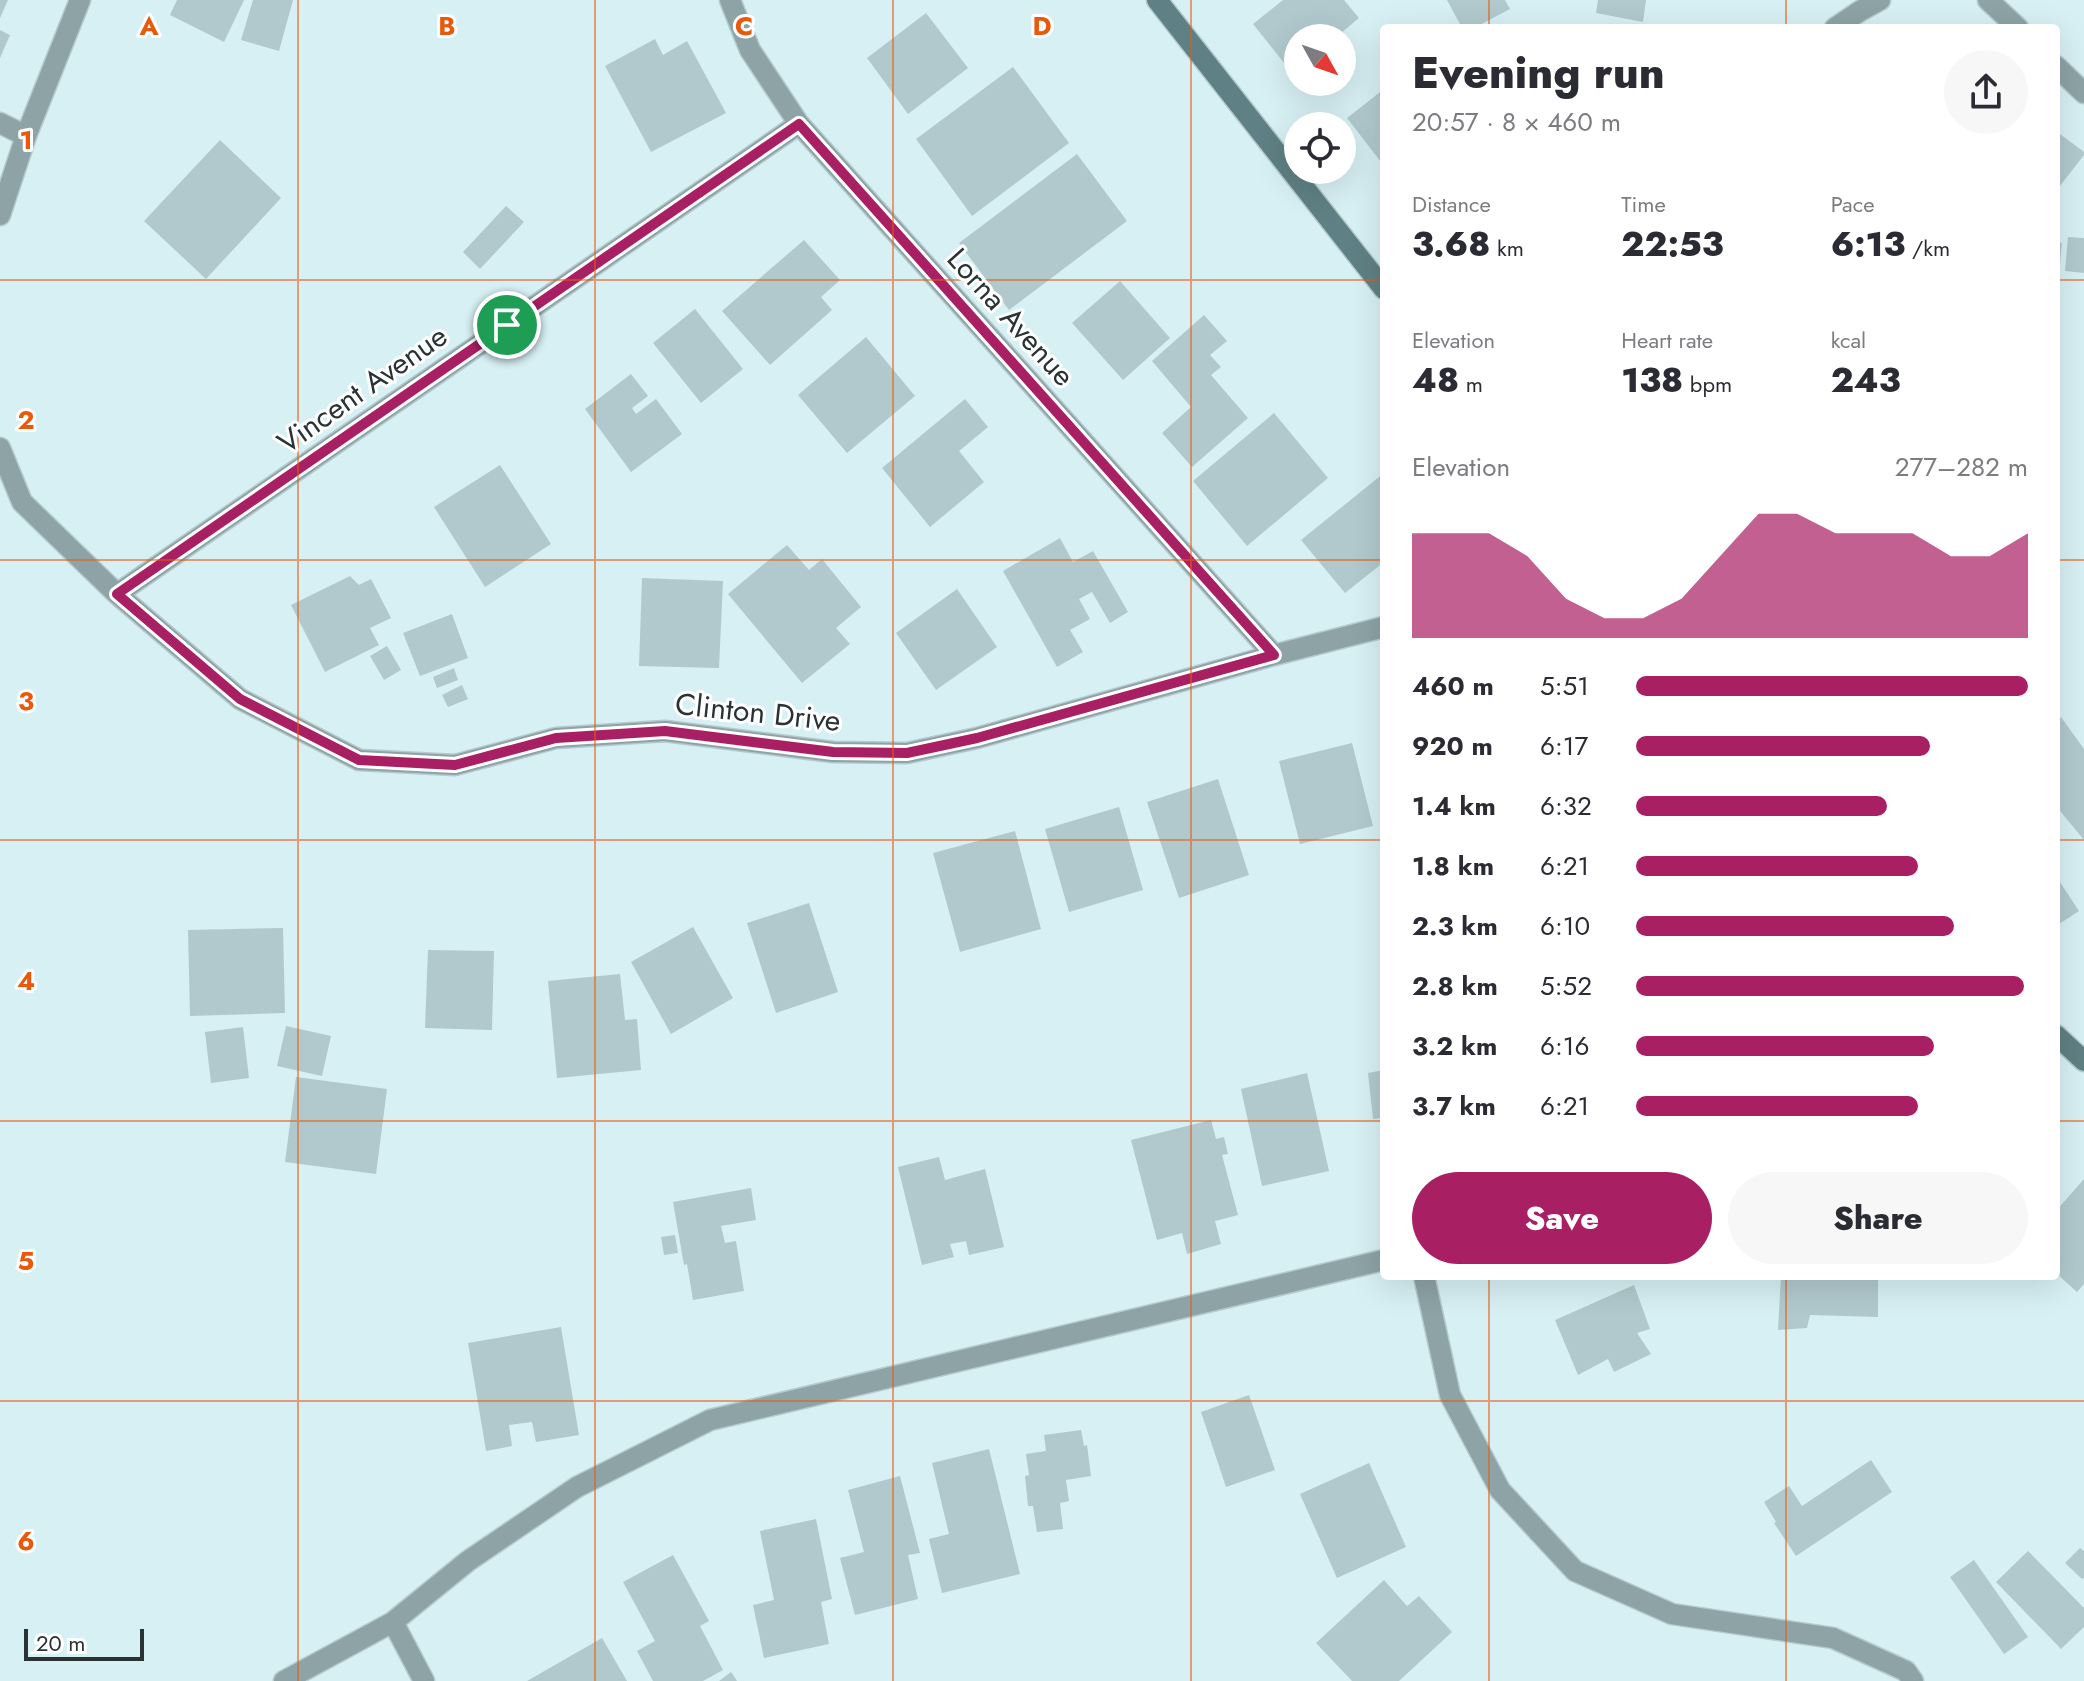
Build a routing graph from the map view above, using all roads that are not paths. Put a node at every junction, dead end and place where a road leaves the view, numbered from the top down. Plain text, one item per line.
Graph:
1 (80, 0) edge
2 (730, 0) edge
3 (1157, 0) edge
4 (1880, 0) edge
5 (1988, 0) edge
6 (1841, 24) edge
7 (2014, 24) edge
8 (2060, 70) edge
9 (2084, 93) edge
10 (0, 123) edge
11 (799, 124) junction
12 (26, 136) junction
13 (0, 215) edge
14 (1380, 284) edge
15 (0, 448) edge
16 (117, 594) junction
17 (1380, 628) edge
18 (1274, 655) junction
19 (2060, 1039) edge
20 (2084, 1061) edge
21 (1380, 1261) edge
22 (1425, 1280) edge
23 (393, 1622) junction
24 (284, 1681) edge
25 (424, 1681) edge
26 (1913, 1681) edge

1 - 12 street
2 - 11 street, Lorna Avenue
3 - 14 street
4 - 6 street
5 - 7 street
8 - 9 street
10 - 12 street
11 - 16 street, Vincent Avenue
11 - 18 street, Lorna Avenue
12 - 13 street
15 - 16 street, Clinton Drive
16 - 18 street, Clinton Drive
17 - 18 street, Clinton Drive
19 - 20 street
21 - 23 street
22 - 26 street
23 - 24 street
23 - 25 street

